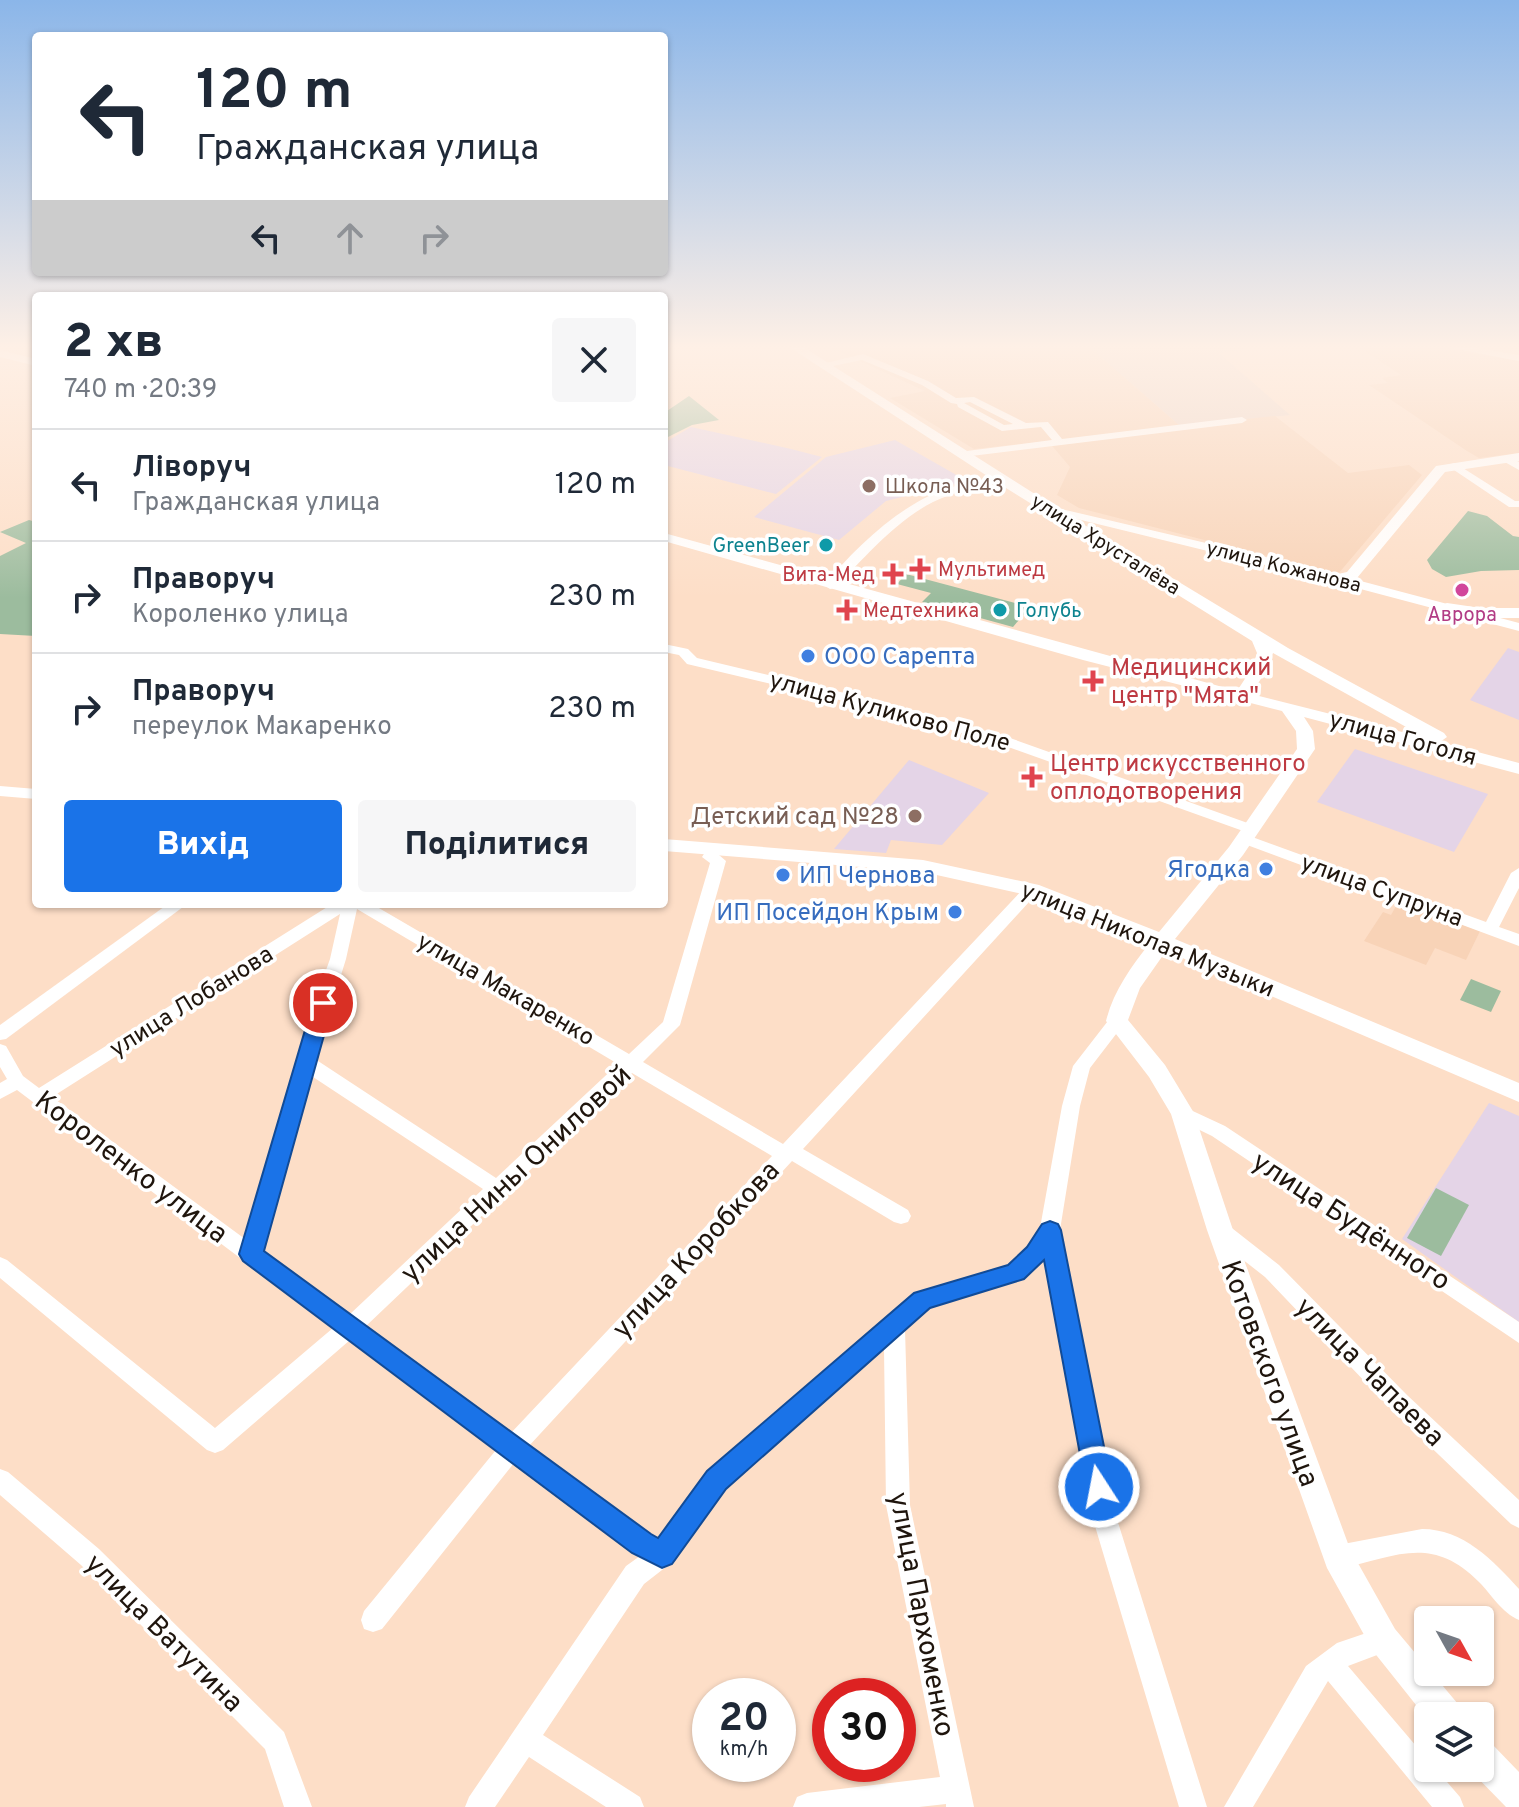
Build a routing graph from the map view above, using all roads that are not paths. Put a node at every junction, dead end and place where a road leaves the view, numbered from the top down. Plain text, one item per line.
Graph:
1 (924, 429) edge
2 (1048, 429) edge
3 (1160, 429) edge
4 (1058, 441) junction
5 (963, 454) junction
6 (1515, 461) edge
7 (1455, 466) junction
8 (1001, 479) junction
9 (1519, 504) edge
10 (1048, 508) junction
11 (1109, 522) junction
12 (1136, 528) junction
13 (1084, 531) junction
14 (668, 538) edge
15 (1101, 542) junction
16 (1348, 579) junction
17 (830, 585) junction
18 (1447, 608) junction
19 (1519, 613) edge
20 (1519, 627) edge
21 (1259, 639) junction
22 (668, 649) edge
23 (1244, 691) junction
24 (1290, 717) junction
25 (1489, 761) junction
26 (1519, 769) edge
27 (0, 791) edge
28 (32, 794) edge
29 (1247, 834) junction
30 (668, 845) edge
31 (714, 849) junction
32 (1519, 873) edge
33 (1032, 890) junction
34 (173, 908) edge
35 (338, 908) edge
36 (349, 908) edge
37 (367, 908) edge
38 (1490, 929) junction
39 (1519, 940) edge
40 (1162, 941) junction
41 (1117, 1021) junction
42 (0, 1034) edge
43 (0, 1051) edge
44 (305, 1062) junction
45 (633, 1063) junction
46 (9, 1087) edge
47 (1519, 1093) edge
48 (39, 1097) junction
49 (1182, 1113) junction
50 (785, 1152) junction
51 (498, 1189) junction
52 (901, 1216) dead end
53 (1050, 1230) junction
54 (1220, 1230) junction
55 (251, 1254) junction
56 (0, 1266) edge
57 (894, 1325) junction
58 (350, 1327) junction
59 (1519, 1334) edge
60 (512, 1448) junction
61 (0, 1480) edge
62 (1519, 1516) edge
63 (662, 1555) junction
64 (1338, 1557) junction
65 (1519, 1608) edge
66 (373, 1620) dead end
67 (1384, 1640) junction
68 (1330, 1664) junction
69 (1435, 1702) edge
70 (525, 1739) junction
71 (1494, 1770) edge
72 (1519, 1796) edge
73 (958, 1798) edge
74 (298, 1807) edge
75 (479, 1807) edge
76 (630, 1807) edge
77 (807, 1807) edge
78 (1193, 1807) edge
79 (1238, 1807) edge
80 (1450, 1807) edge

1 - 5 main road, улица Хрусталёва
2 - 4 street
3 - 4 street
4 - 5 street
5 - 8 main road, улица Хрусталёва
6 - 7 main road
7 - 9 street
7 - 16 main road
8 - 10 main road, улица Хрусталёва
8 - 17 street
10 - 11 main road, улица Кожанова
10 - 13 main road, улица Хрусталёва
11 - 12 main road, улица Кожанова
11 - 13 main road
12 - 15 main road
12 - 16 main road, улица Кожанова
13 - 15 main road, улица Хрусталёва
14 - 17 main road
15 - 21 main road, улица Хрусталёва
16 - 18 street, улица Кожанова
17 - 23 main road
18 - 19 main road
18 - 20 street, улица Кожанова
21 - 23 main road
21 - 25 main road, улица Хрусталёва
22 - 29 street, улица Куликово Поле
23 - 24 main road
24 - 25 main road, улица Гоголя
24 - 29 main road
25 - 26 main road, улица Гоголя
27 - 28 main road
29 - 38 street, улица Супруна
29 - 40 main road
30 - 31 main road, улица Николая Музыки
31 - 33 main road, улица Николая Музыки
31 - 45 street, улица Нины Ониловой
32 - 38 street
33 - 40 main road, улица Николая Музыки
33 - 50 street, улица Коробкова
34 - 42 street
35 - 48 street, улица Лобанова
36 - 44 street
37 - 45 street, улица Макаренко
38 - 39 street, улица Супруна
40 - 41 main road
40 - 47 main road, улица Николая Музыки
41 - 49 main road, Котовского улица
41 - 53 street
43 - 46 street, Короленко улица
44 - 51 street
44 - 55 street
45 - 50 street, улица Макаренко
45 - 51 street, улица Нины Ониловой
46 - 48 street, Короленко улица
48 - 55 street, Короленко улица
49 - 54 main road, Котовского улица
49 - 59 street, улица Будённого
50 - 52 street, улица Макаренко
50 - 60 street, улица Коробкова
51 - 58 street, улица Нины Ониловой
53 - 57 street
53 - 78 street
54 - 62 street, улица Чапаева
54 - 64 main road, Котовского улица
55 - 58 street, Короленко улица
56 - 58 street, улица Нины Ониловой
57 - 63 street
57 - 73 street, улица Пархоменко
58 - 60 street, Короленко улица
60 - 63 street, Короленко улица
60 - 66 street, улица Коробкова
61 - 74 street, улица Ватутина
63 - 70 street
64 - 65 street
64 - 67 main road, Котовского улица
67 - 68 street
67 - 69 main road, Котовского улица
68 - 79 street
68 - 80 street
70 - 75 street
70 - 76 street
71 - 72 main road
73 - 77 street

